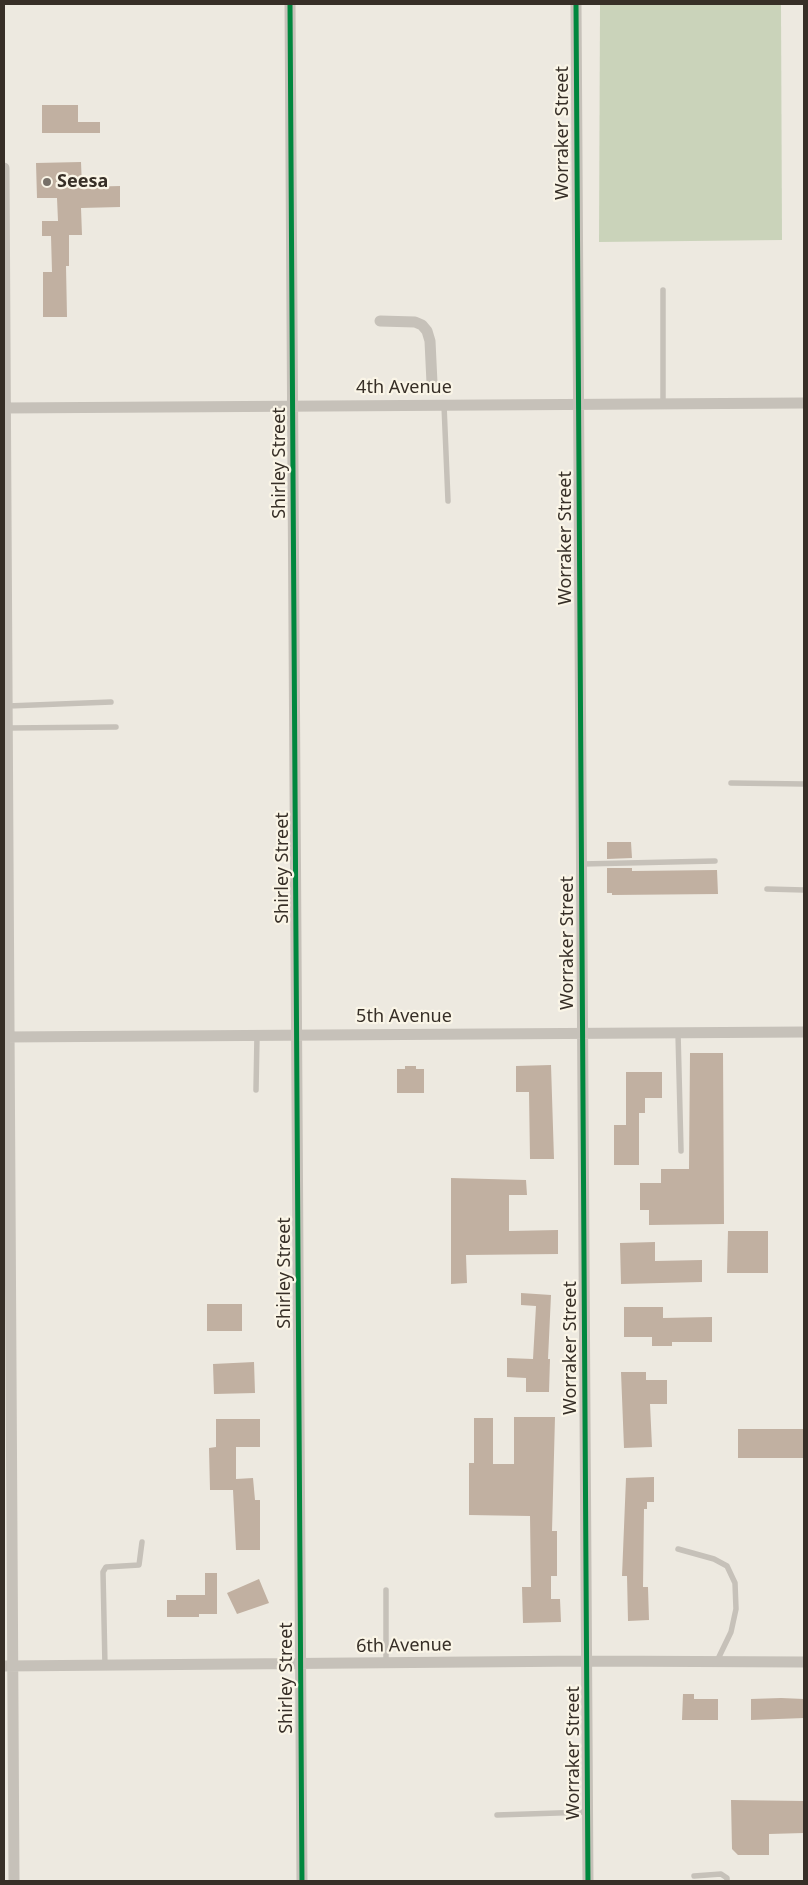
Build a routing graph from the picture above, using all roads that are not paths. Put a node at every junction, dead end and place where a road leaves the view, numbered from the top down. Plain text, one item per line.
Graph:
1 (290, 4) edge
2 (576, 4) edge
3 (4, 168) edge
4 (663, 290) dead end
5 (380, 321) dead end
6 (432, 383) dead end
7 (804, 403) edge
8 (663, 404) junction
9 (579, 405) junction
10 (293, 406) junction
11 (444, 406) junction
12 (5, 408) edge
13 (448, 500) dead end
14 (111, 702) dead end
15 (8, 706) junction
16 (116, 727) dead end
17 (8, 728) junction
18 (731, 783) dead end
19 (804, 784) edge
20 (715, 861) dead end
21 (582, 864) junction
22 (766, 889) dead end
23 (804, 890) edge
24 (804, 1032) edge
25 (678, 1033) junction
26 (582, 1034) junction
27 (257, 1036) junction
28 (298, 1036) junction
29 (7, 1037) edge
30 (256, 1090) dead end
31 (681, 1151) dead end
32 (7, 1226) edge
33 (142, 1542) dead end
34 (678, 1549) dead end
35 (386, 1590) dead end
36 (587, 1661) junction
37 (716, 1661) junction
38 (804, 1662) edge
39 (386, 1664) junction
40 (301, 1665) junction
41 (8, 1666) edge
42 (105, 1666) junction
43 (588, 1812) junction
44 (497, 1815) dead end
45 (694, 1876) dead end
46 (14, 1881) edge
47 (302, 1881) edge
48 (588, 1881) edge
49 (726, 1881) edge

1 - 10 street, Shirley Street
2 - 9 street, Worraker Street
3 - 12 street
4 - 8 lane
5 - 6 street
7 - 8 street, 4th Avenue
8 - 9 street, 4th Avenue
9 - 11 street, 4th Avenue
9 - 21 street, Worraker Street
10 - 11 street, 4th Avenue
10 - 12 street, 4th Avenue
10 - 28 street, Shirley Street
11 - 13 lane
12 - 15 street
14 - 15 lane
15 - 17 street
16 - 17 lane
17 - 29 street
18 - 19 lane
20 - 21 lane
21 - 26 street, Worraker Street
22 - 23 lane
24 - 25 street, 5th Avenue
25 - 26 street, 5th Avenue
25 - 31 lane
26 - 28 street, 5th Avenue
26 - 36 street, Worraker Street
27 - 28 street, 5th Avenue
27 - 29 street, 5th Avenue
27 - 30 lane
28 - 40 street, Shirley Street
29 - 32 street
32 - 41 street
33 - 42 lane
34 - 37 lane
35 - 39 lane
36 - 37 street, 6th Avenue
36 - 39 street, 6th Avenue
36 - 43 street, Worraker Street
37 - 38 street, 6th Avenue
39 - 40 street, 6th Avenue
40 - 42 street, 6th Avenue
40 - 47 street, Shirley Street
41 - 42 street, 6th Avenue
41 - 46 street
43 - 44 lane
43 - 48 street, Worraker Street
45 - 49 lane

